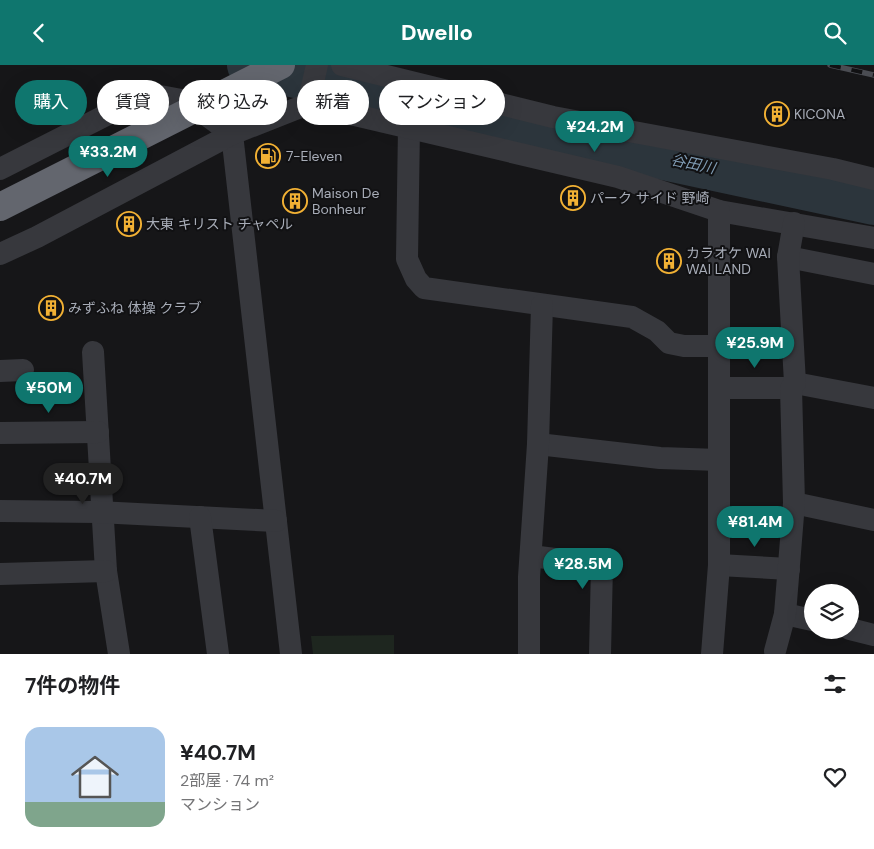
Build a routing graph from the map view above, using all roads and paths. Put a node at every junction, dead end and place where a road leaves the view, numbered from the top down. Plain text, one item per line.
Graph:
1 (281, 65) edge
2 (317, 65) edge
3 (342, 65) edge
4 (314, 80) edge
5 (297, 108) edge
6 (369, 118) edge
7 (409, 127) junction
8 (232, 134) junction
9 (0, 169) edge
10 (874, 179) edge
11 (0, 207) edge
12 (719, 211) junction
13 (794, 223) junction
14 (874, 238) edge
15 (0, 254) edge
16 (788, 257) junction
17 (874, 273) edge
18 (542, 305) junction
19 (718, 346) junction
20 (93, 352) dead end
21 (23, 370) dead end
22 (0, 371) edge
23 (793, 385) junction
24 (719, 388) junction
25 (874, 398) edge
26 (98, 432) junction
27 (0, 433) edge
28 (538, 443) junction
29 (719, 460) junction
30 (794, 503) junction
31 (0, 511) edge
32 (103, 512) junction
33 (200, 517) junction
34 (874, 520) edge
35 (276, 521) junction
36 (531, 556) junction
37 (719, 565) junction
38 (789, 569) junction
39 (106, 571) junction
40 (0, 574) edge
41 (784, 614) junction
42 (804, 619) edge
43 (859, 631) edge
44 (874, 635) edge
45 (774, 651) dead end
46 (118, 654) edge
47 (218, 654) edge
48 (291, 654) edge
49 (529, 654) edge
50 (600, 654) edge
51 (712, 654) edge

1 - 11 highway
2 - 4 street
3 - 10 street
5 - 8 street
6 - 7 street
7 - 12 street
7 - 18 street
8 - 9 street
8 - 15 street
8 - 35 street
12 - 13 street
12 - 19 street
13 - 14 street
13 - 16 street
16 - 17 street
16 - 23 street
18 - 19 street
18 - 28 street
19 - 24 street
20 - 26 street
21 - 22 street
23 - 24 street
23 - 25 street
23 - 30 street
24 - 29 street
26 - 27 street
26 - 32 street
28 - 29 street
28 - 36 street
29 - 37 street
30 - 34 street
30 - 38 street
31 - 32 street
32 - 33 street
32 - 39 street
33 - 35 street
33 - 47 street
35 - 48 street
36 - 49 street
36 - 50 street
37 - 38 street
37 - 51 street
38 - 41 street
39 - 40 street
39 - 46 street
41 - 42 street
41 - 45 street
43 - 44 street

